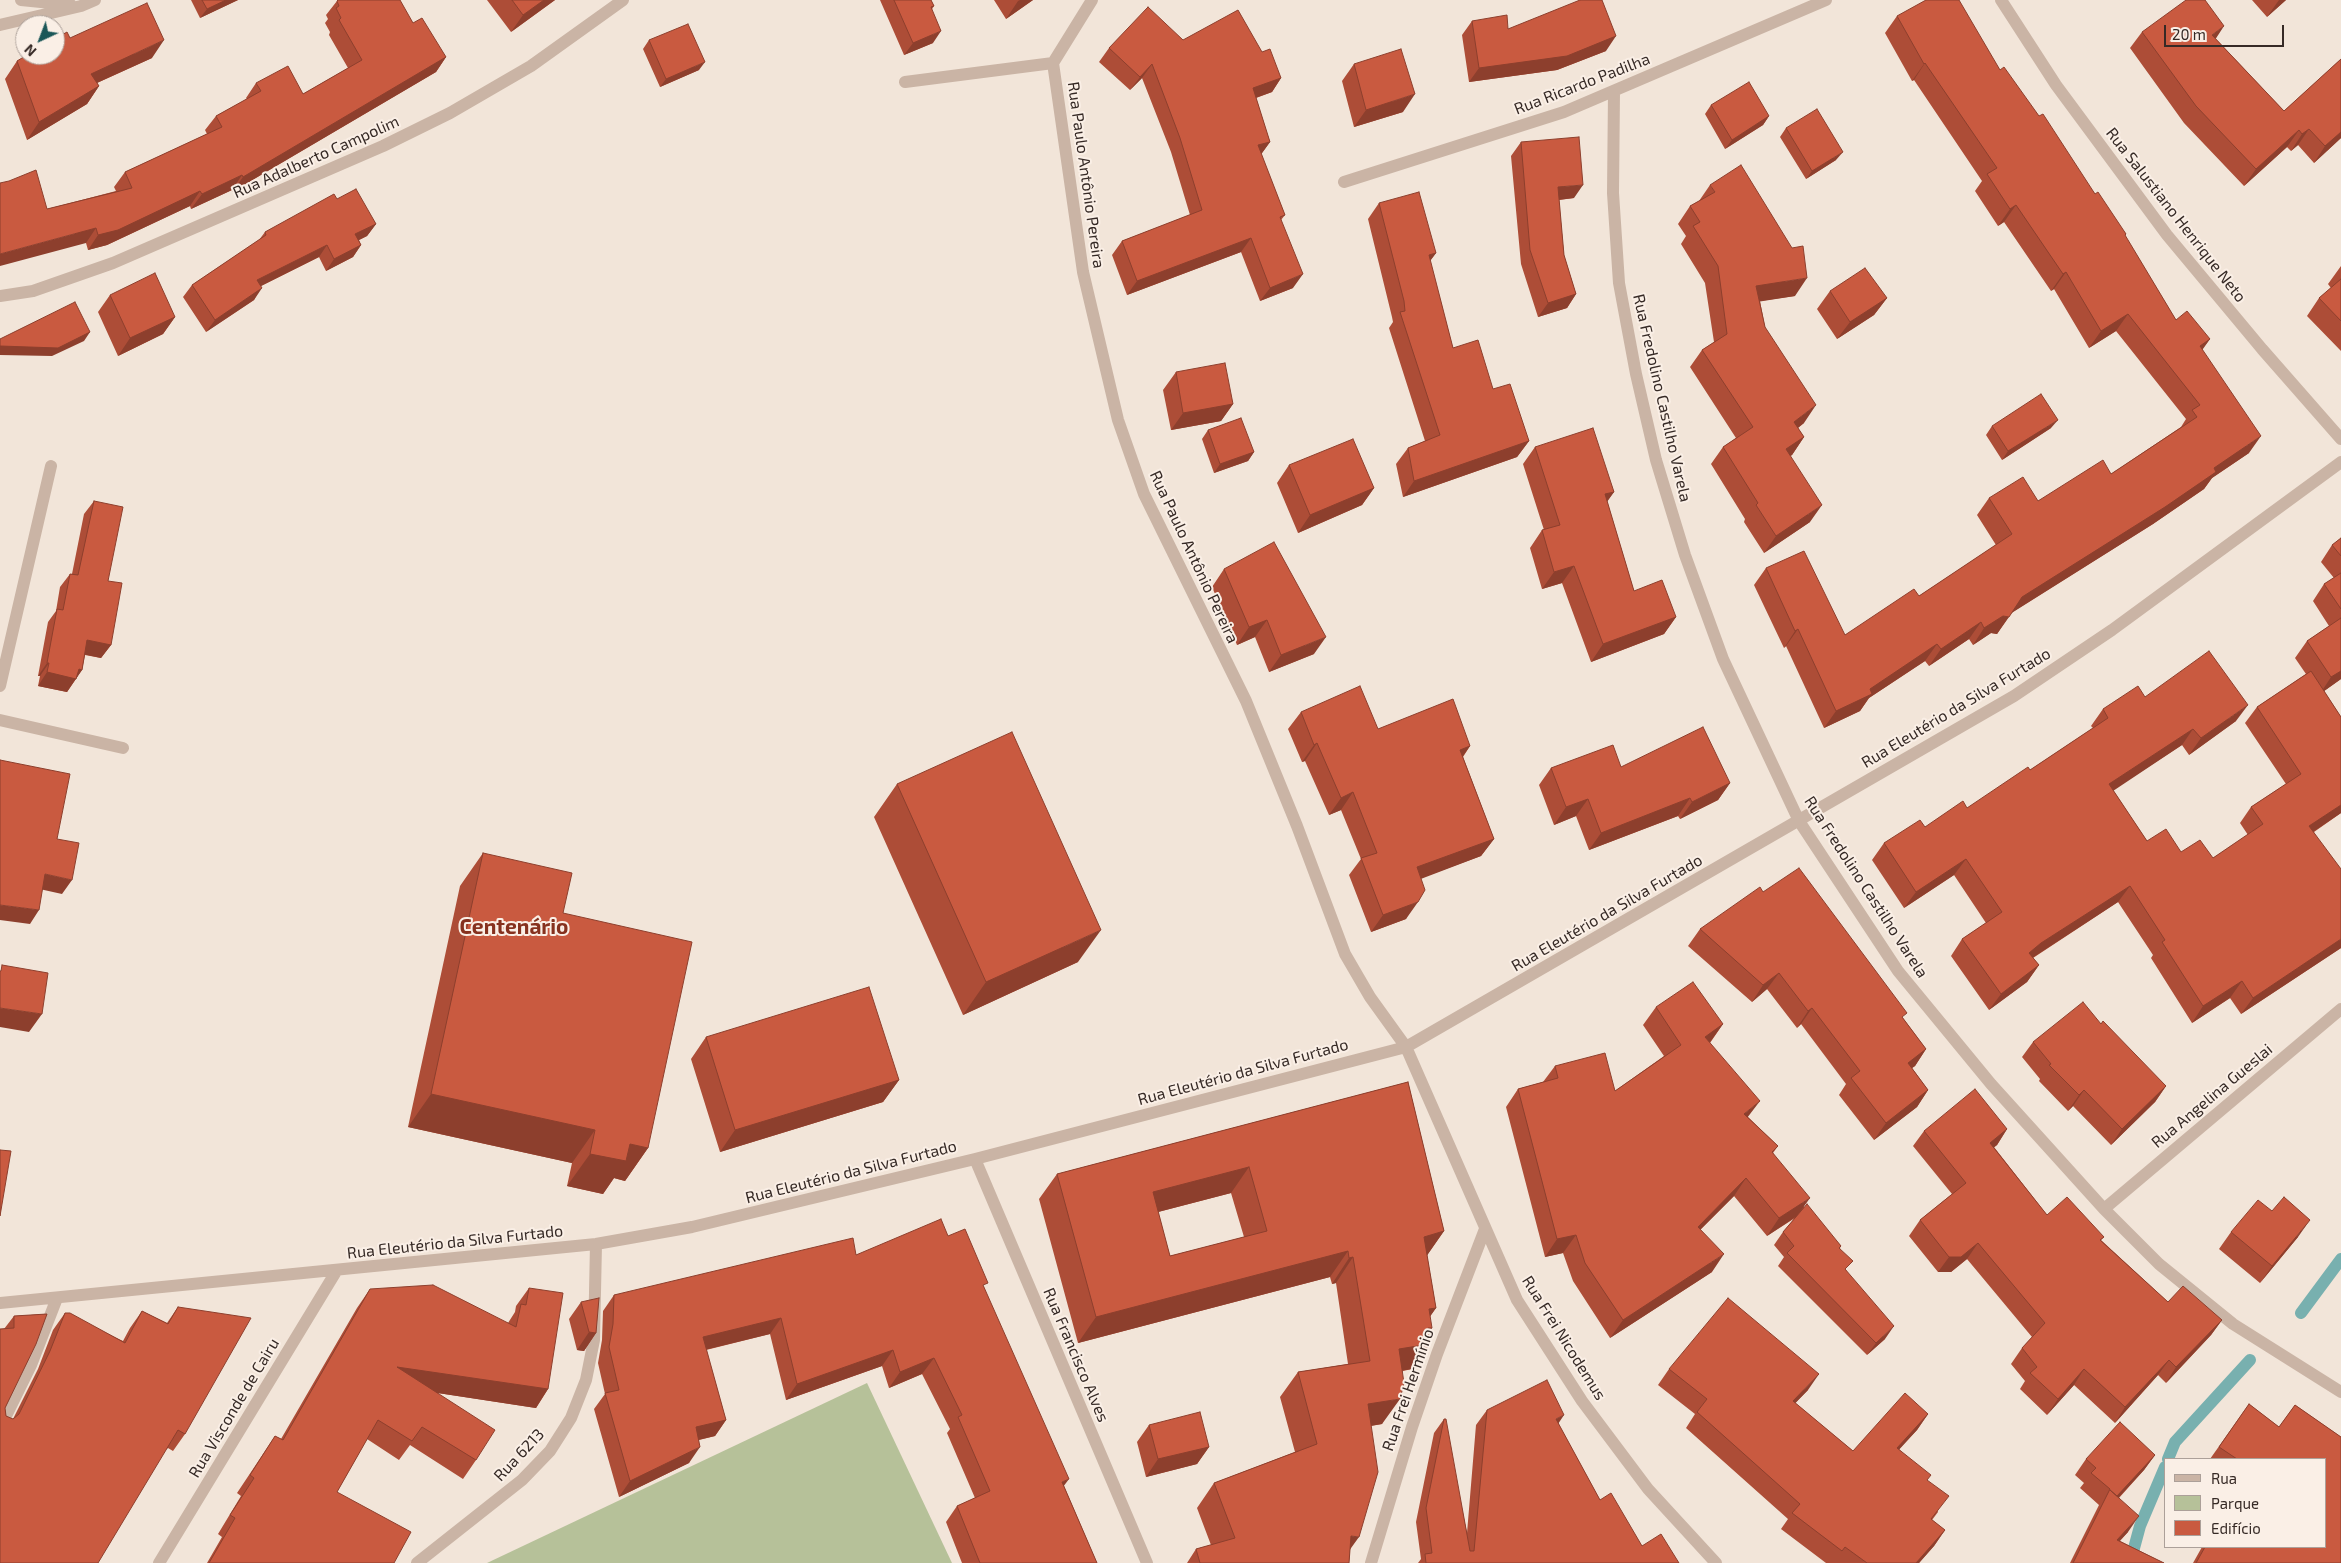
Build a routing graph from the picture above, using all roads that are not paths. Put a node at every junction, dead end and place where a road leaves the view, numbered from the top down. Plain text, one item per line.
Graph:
1 (21, 0) edge
2 (95, 0) edge
3 (623, 0) edge
4 (1092, 0) edge
5 (1826, 0) edge
6 (2001, 0) edge
7 (80, 6) junction
8 (0, 25) edge
9 (1053, 63) junction
10 (905, 82) dead end
11 (1614, 92) junction
12 (1344, 182) dead end
13 (0, 296) edge
14 (2341, 439) edge
15 (2341, 462) edge
16 (51, 466) dead end
17 (0, 686) edge
18 (0, 720) edge
19 (123, 748) dead end
20 (1799, 821) junction
21 (2341, 1009) edge
22 (1406, 1047) junction
23 (975, 1159) junction
24 (2104, 1209) junction
25 (1484, 1229) junction
26 (596, 1244) junction
27 (337, 1270) junction
28 (57, 1298) junction
29 (0, 1303) edge
30 (2341, 1392) edge
31 (0, 1428) edge
32 (158, 1563) edge
33 (417, 1563) edge
34 (1147, 1563) edge
35 (1371, 1563) edge
36 (1716, 1563) edge

1 - 7 street
2 - 7 street
3 - 13 street, Rua Adalberto Campolim
4 - 9 street, Rua Paulo Antônio Pereira
5 - 11 street, Rua Ricardo Padilha
6 - 14 street, Rua Salustiano Henrique Neto
7 - 8 street
9 - 10 street
9 - 22 street, Rua Paulo Antônio Pereira
11 - 12 street, Rua Ricardo Padilha
11 - 20 street, Rua Fredolino Castilho Varela
15 - 20 street, Rua Eleutério da Silva Furtado
16 - 17 street
18 - 19 street
20 - 22 street, Rua Eleutério da Silva Furtado
20 - 24 street, Rua Fredolino Castilho Varela
21 - 24 street, Rua Angelina Gueslai
22 - 23 street, Rua Eleutério da Silva Furtado
22 - 25 street, Rua Frei Nicodemus
23 - 26 street, Rua Eleutério da Silva Furtado
23 - 34 street, Rua Francisco Alves
24 - 30 street, Rua Fredolino Castilho Varela
25 - 35 street, Rua Frei Hermínio
25 - 36 street, Rua Frei Nicodemus
26 - 27 street, Rua Eleutério da Silva Furtado
26 - 33 street, Rua 6213
27 - 28 street, Rua Eleutério da Silva Furtado
27 - 32 street, Rua Visconde de Cairu
28 - 29 street, Rua Eleutério da Silva Furtado
28 - 31 street

